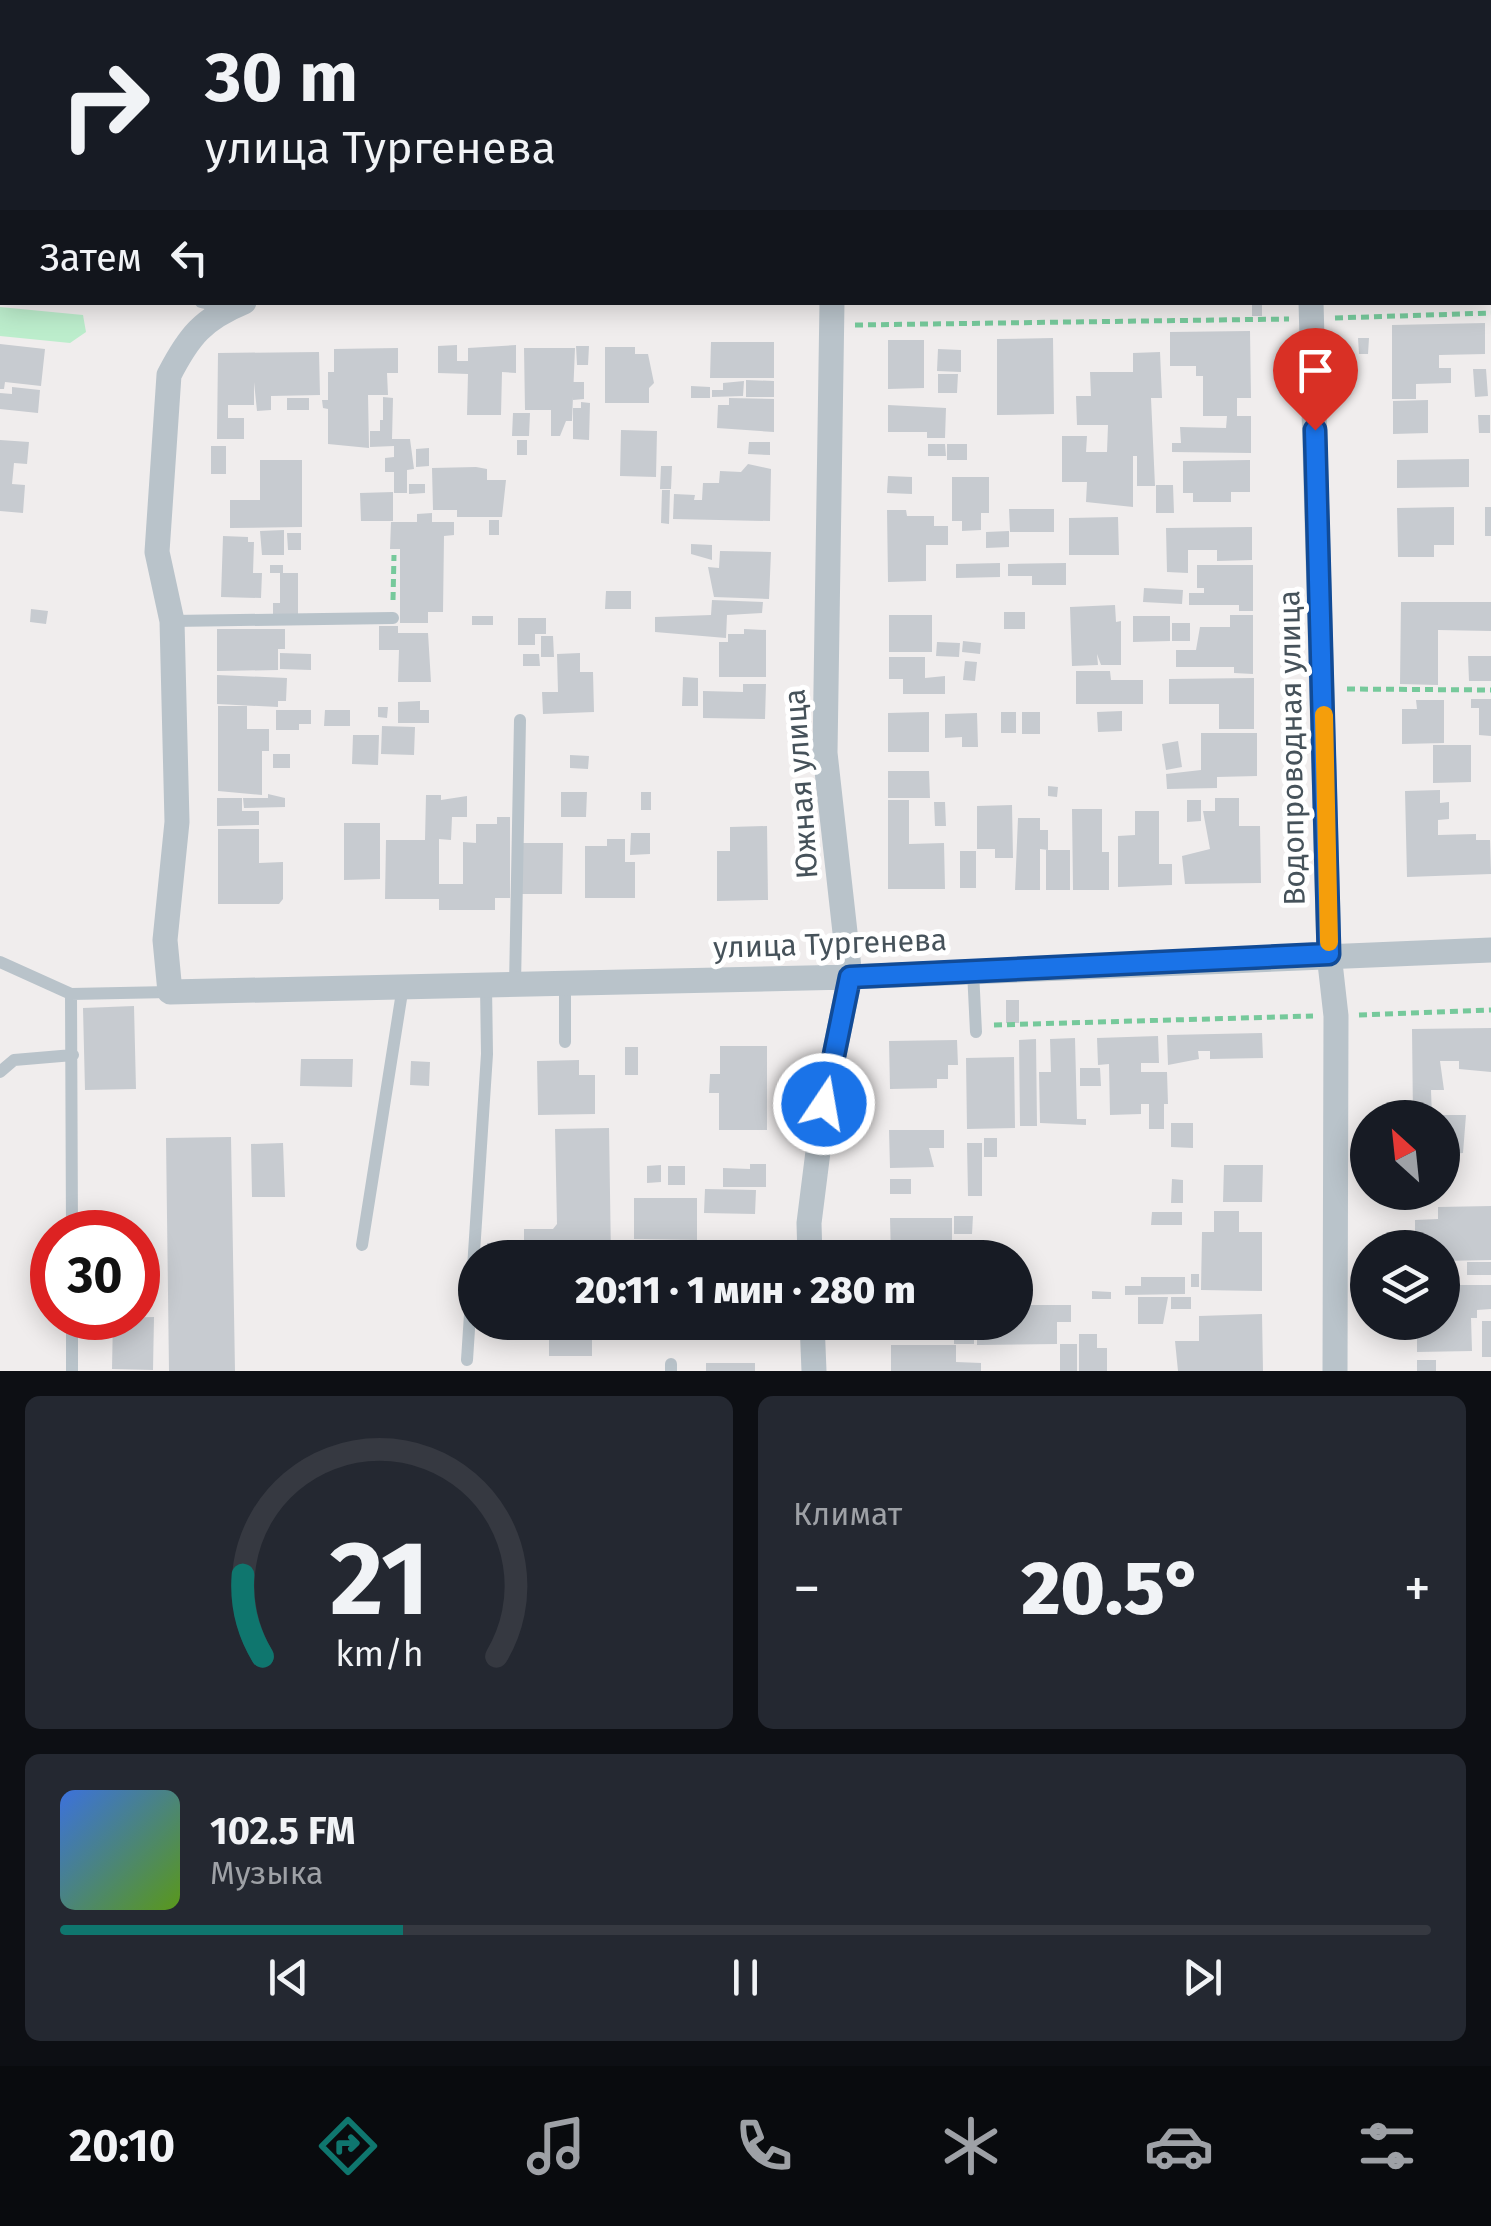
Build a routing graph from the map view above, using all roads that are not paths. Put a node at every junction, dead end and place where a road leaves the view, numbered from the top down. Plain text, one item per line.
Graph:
1 (221, 307) edge
2 (1311, 310) edge
3 (832, 314) edge
4 (393, 618) road end
5 (172, 621) junction
6 (520, 720) dead end
7 (1491, 950) edge
8 (1329, 954) junction
9 (0, 962) edge
10 (973, 971) junction
11 (850, 977) junction
12 (565, 984) junction
13 (515, 985) junction
14 (404, 986) junction
15 (486, 986) junction
16 (170, 992) junction
17 (71, 994) junction
18 (976, 1029) road end
19 (566, 1042) dead end
20 (72, 1055) junction
21 (0, 1072) edge
22 (72, 1210) edge
23 (809, 1240) edge
24 (362, 1245) dead end
25 (72, 1340) edge
26 (813, 1340) edge
27 (467, 1360) dead end
28 (72, 1371) edge
29 (814, 1371) edge
30 (1335, 1371) edge

1 - 5 street
2 - 8 street, Водопроводная улица
3 - 11 street, Южная улица
4 - 5 lane
5 - 16 street
6 - 13 lane
7 - 8 street, улица Тургенева
8 - 10 street, улица Тургенева
8 - 30 street, Водопроводная улица
9 - 17 lane
10 - 11 street, улица Тургенева
10 - 18 lane
11 - 12 street, улица Тургенева
11 - 23 street, Южная улица
12 - 13 street, улица Тургенева
12 - 19 lane
13 - 15 street, улица Тургенева
14 - 15 street, улица Тургенева
14 - 16 street, улица Тургенева
14 - 24 lane
15 - 27 lane
16 - 17 lane
17 - 20 lane
20 - 21 lane
20 - 22 lane
25 - 28 lane
26 - 29 street

